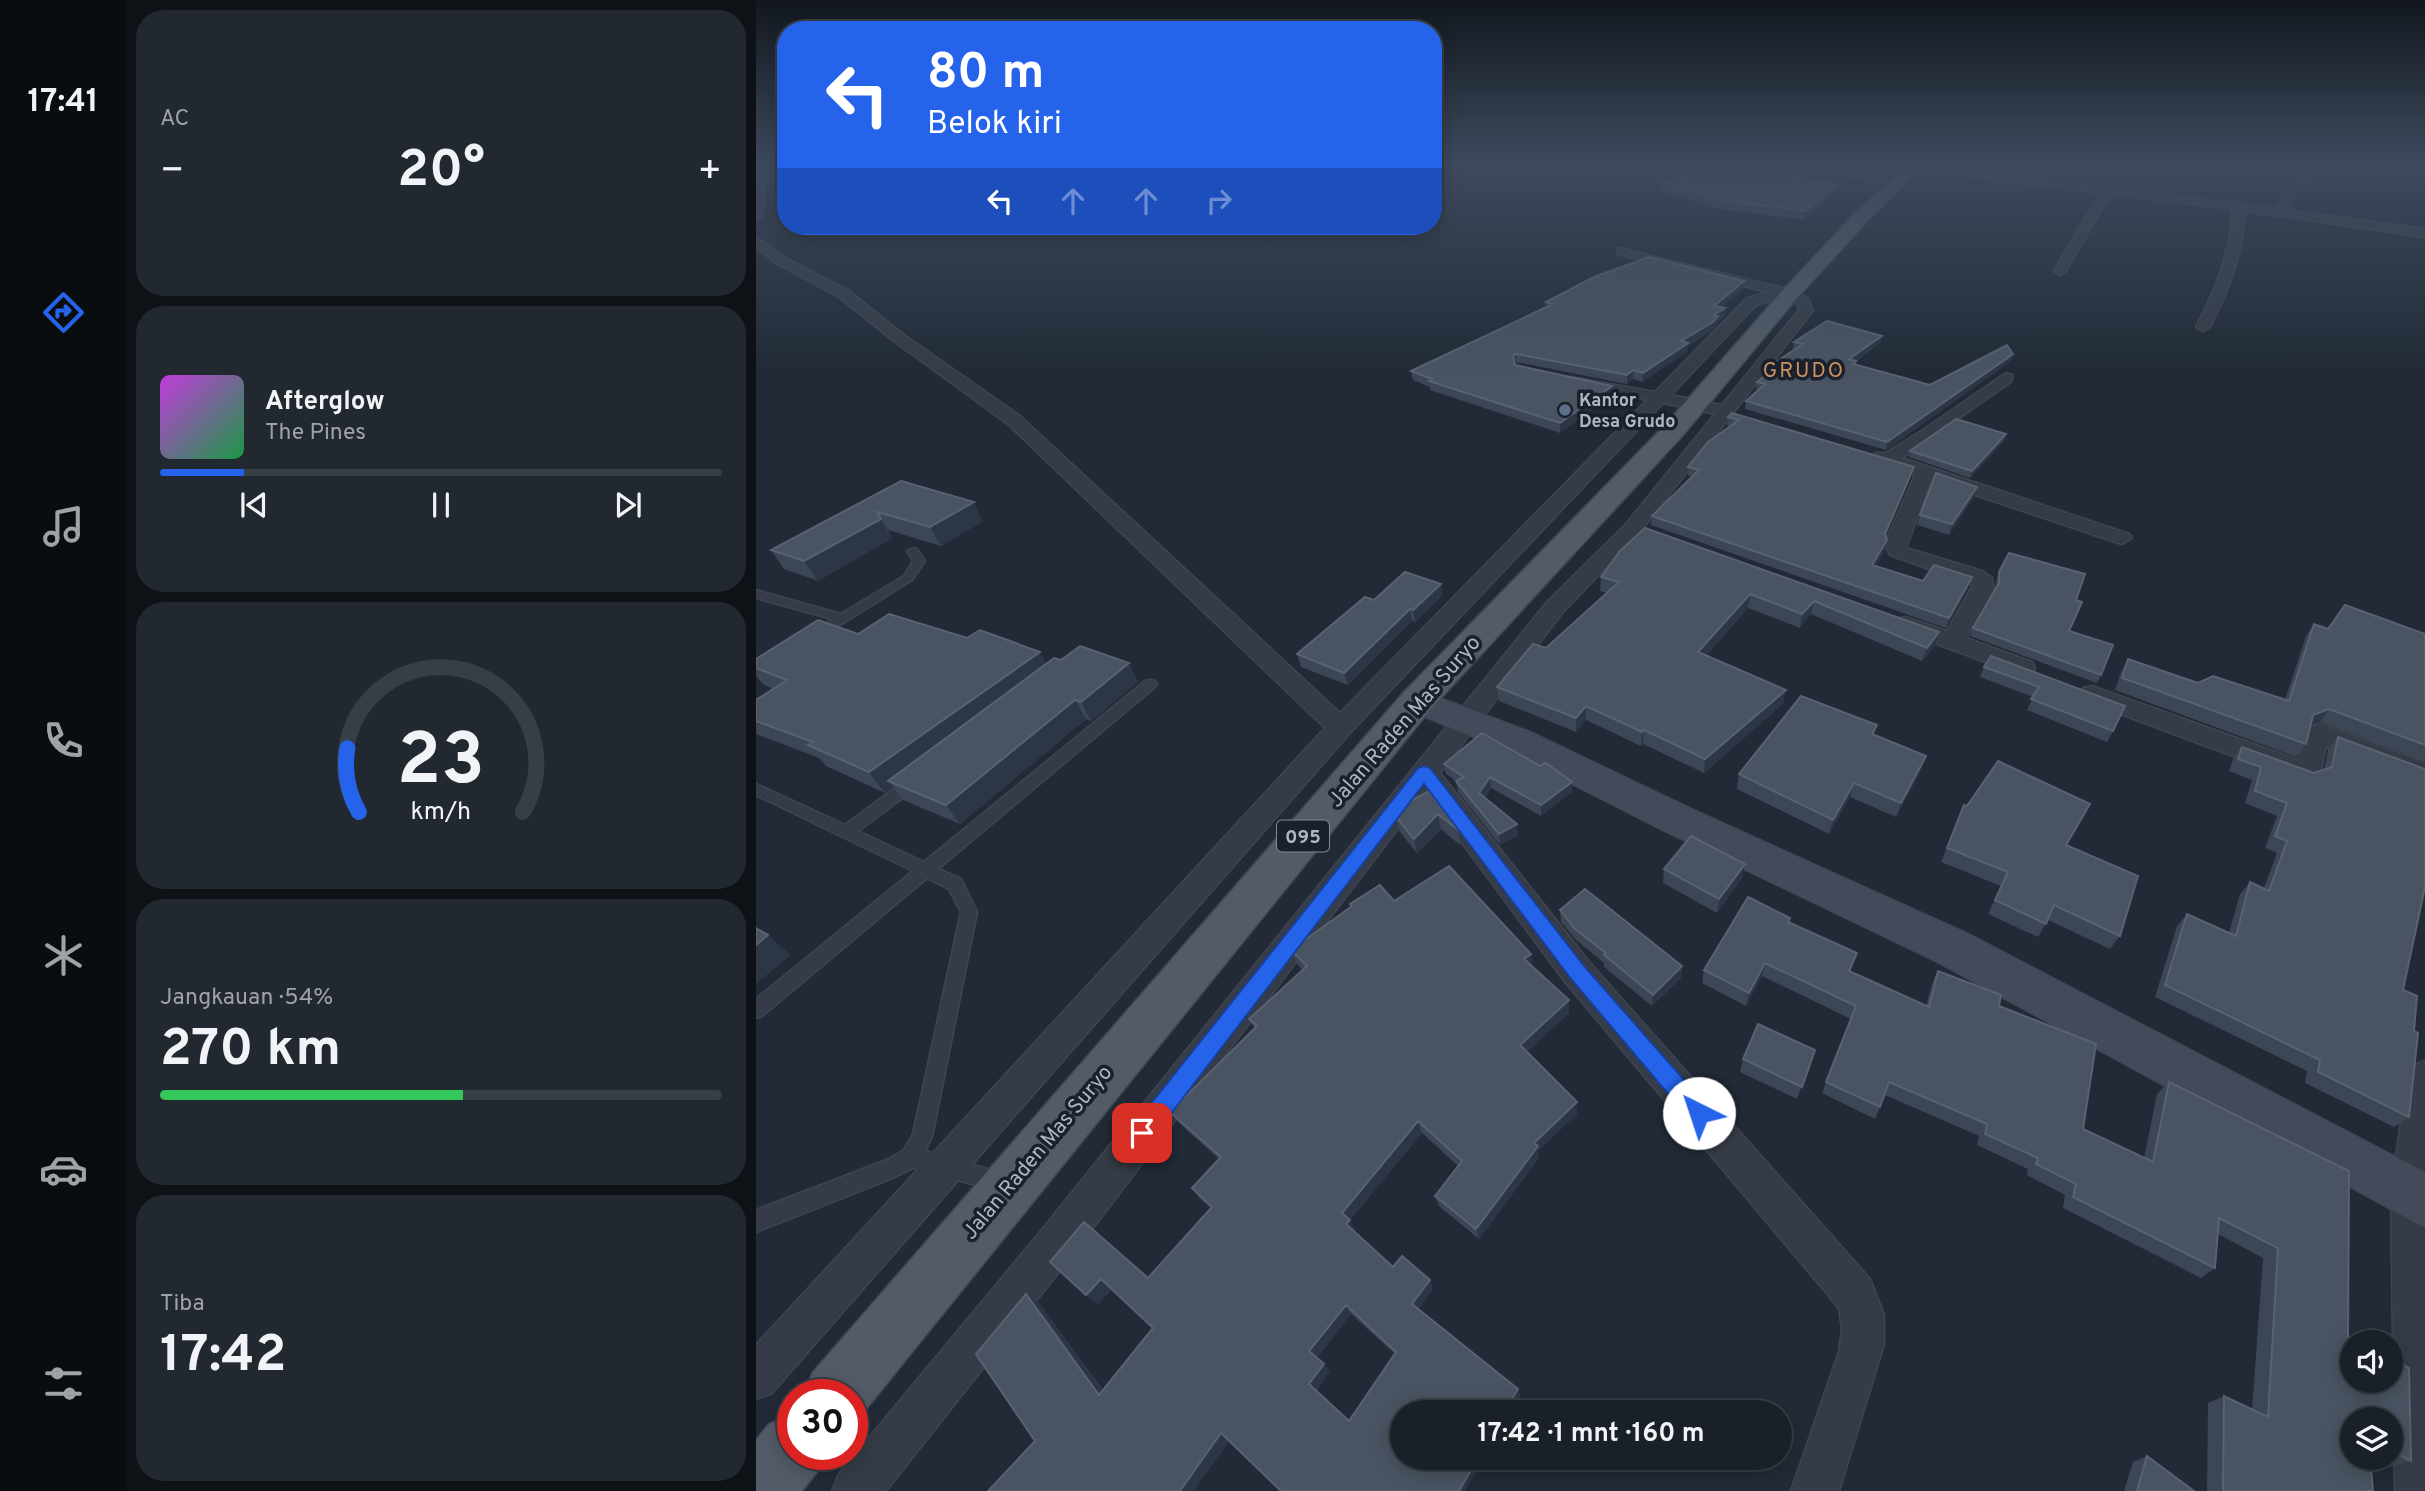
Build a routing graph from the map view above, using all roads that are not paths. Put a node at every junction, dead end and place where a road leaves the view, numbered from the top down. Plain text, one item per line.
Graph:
1 (1844, 236) edge
2 (2080, 236) edge
3 (2238, 236) edge
4 (756, 241) edge
5 (1622, 251) dead end
6 (2060, 271) dead end
7 (1790, 294) junction
8 (2203, 327) dead end
9 (1562, 377) edge
10 (2006, 377) dead end
11 (1705, 408) junction
12 (1861, 452) edge
13 (1888, 459) junction
14 (1925, 473) junction
15 (2122, 538) dead end
16 (913, 551) dead end
17 (756, 594) edge
18 (1883, 616) edge
19 (841, 618) junction
20 (809, 638) edge
21 (1952, 642) junction
22 (2044, 676) edge
23 (1150, 684) dead end
24 (2070, 686) edge
25 (1417, 701) junction
26 (1465, 719) junction
27 (1340, 728) junction
28 (1424, 772) junction
29 (2425, 773) edge
30 (923, 775) edge
31 (756, 789) edge
32 (845, 833) junction
33 (925, 868) junction
34 (756, 1010) edge
35 (2425, 1078) edge
36 (911, 1157) junction
37 (943, 1168) junction
38 (1010, 1184) junction
39 (2417, 1197) edge
40 (756, 1221) edge
41 (756, 1377) edge
42 (849, 1379) edge
43 (777, 1468) edge
44 (758, 1491) edge
45 (856, 1491) edge
46 (1815, 1491) edge
47 (2419, 1491) edge

1 - 7 main road, Jalan Raden Mas Suryo / 095
2 - 6 street
3 - 8 street
4 - 27 street
5 - 7 street
7 - 11 main road, Jalan Raden Mas Suryo / 095
9 - 11 street
10 - 13 street
11 - 25 main road, Jalan Raden Mas Suryo / 095
11 - 26 street
11 - 27 street
12 - 13 street
13 - 14 street
14 - 15 street
14 - 21 street
16 - 19 lane
17 - 19 lane
18 - 21 street
19 - 20 lane
21 - 22 street
23 - 33 lane
24 - 29 street
25 - 26 street
25 - 38 main road, Jalan Raden Mas Suryo / 095
26 - 28 street
26 - 39 street
27 - 37 street
28 - 45 street
28 - 46 street
30 - 32 lane
31 - 32 lane
32 - 33 lane
33 - 34 lane
33 - 36 lane
35 - 39 street
36 - 37 lane
36 - 40 lane
37 - 38 lane
37 - 41 street
38 - 42 main road, Jalan Raden Mas Suryo / 095
39 - 47 street
43 - 44 main road

